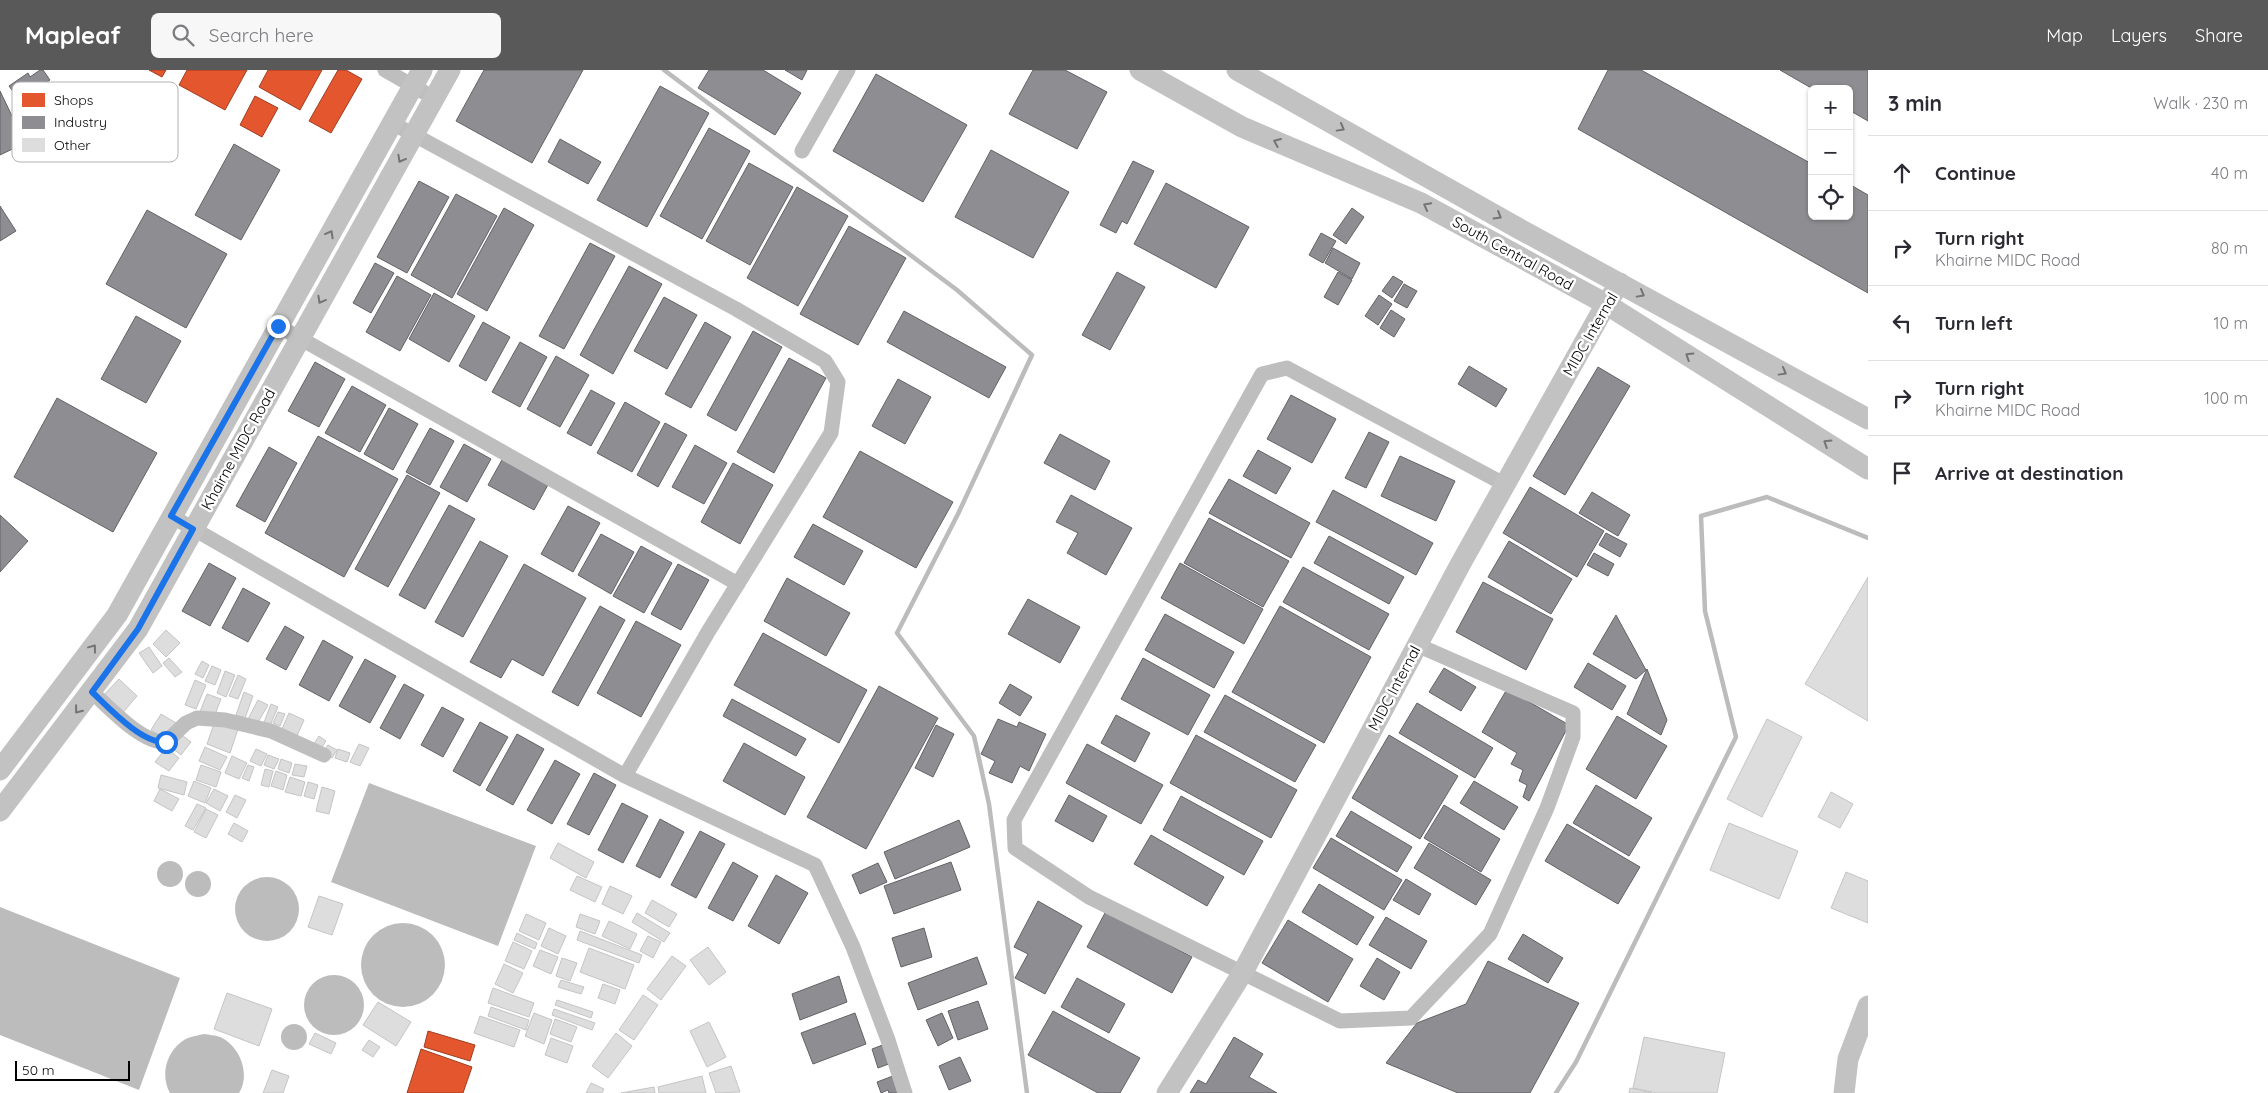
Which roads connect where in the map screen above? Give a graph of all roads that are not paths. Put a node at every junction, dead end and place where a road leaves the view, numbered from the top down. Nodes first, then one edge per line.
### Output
1 (385, 70) edge
2 (450, 70) edge
3 (848, 70) edge
4 (1140, 70) edge
5 (1237, 70) edge
6 (417, 78) edge
7 (434, 98) junction
8 (392, 123) junction
9 (414, 135) junction
10 (802, 151) dead end
11 (1620, 283) junction
12 (1606, 304) junction
13 (278, 326) junction
14 (300, 338) junction
15 (1868, 419) edge
16 (1868, 469) edge
17 (1504, 484) junction
18 (171, 516) junction
19 (193, 529) junction
20 (738, 584) junction
21 (1417, 644) junction
22 (92, 692) junction
23 (324, 756) dead end
24 (0, 770) edge
25 (625, 776) junction
26 (0, 811) edge
27 (1243, 972) junction
28 (1868, 1006) edge
29 (905, 1093) edge
30 (1167, 1093) edge
31 (1844, 1093) edge

1 - 6 street
2 - 7 main road, Khairne MIDC Road
3 - 10 street
12 -> 4 main road, South Central Road
5 -> 11 main road, South Central Road
6 - 7 street
6 - 8 main road, Khairne MIDC Road
7 - 9 main road, Khairne MIDC Road
8 - 9 street
13 -> 8 main road, Khairne MIDC Road
9 -> 14 main road, Khairne MIDC Road
9 - 20 street
11 - 12 main road, MIDC Internal
11 -> 15 main road, South Central Road
16 -> 12 main road, South Central Road
12 - 17 main road, MIDC Internal
13 - 14 street
13 - 18 main road, Khairne MIDC Road
14 - 19 main road, Khairne MIDC Road
14 - 20 street
17 - 21 main road, MIDC Internal
17 - 27 street
18 - 19 street
24 -> 18 main road, Khairne MIDC Road
19 - 22 main road, Khairne MIDC Road
19 - 25 street
20 - 25 street
21 - 27 main road, MIDC Internal
21 - 27 street
22 - 23 street
22 -> 26 main road, Khairne MIDC Road
25 - 29 street
27 - 30 main road, MIDC Internal
28 - 31 main road

